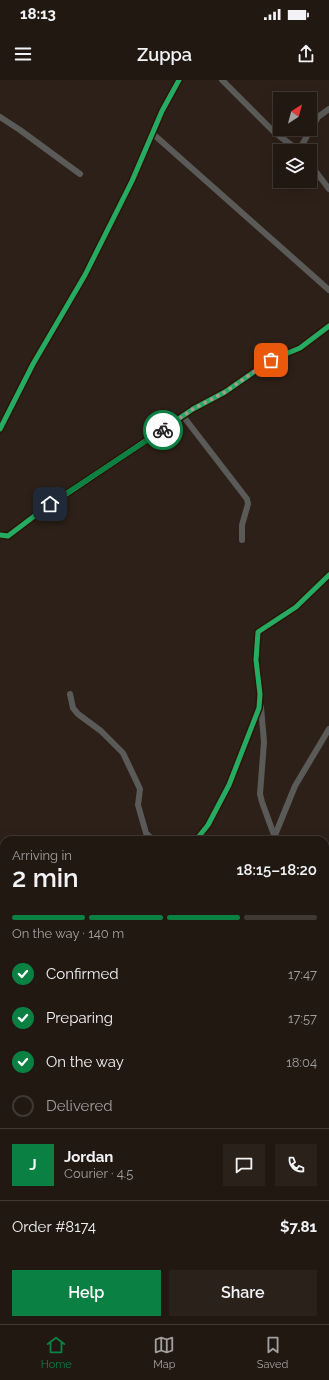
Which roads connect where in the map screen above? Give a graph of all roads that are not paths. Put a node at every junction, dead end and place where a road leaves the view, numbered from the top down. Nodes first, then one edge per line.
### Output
1 (179, 80) edge
2 (222, 80) edge
3 (329, 109) edge
4 (0, 117) edge
5 (152, 133) junction
6 (291, 144) edge
7 (303, 144) edge
8 (317, 173) edge
9 (80, 174) dead end
10 (329, 189) edge
11 (329, 290) edge
12 (329, 326) edge
13 (182, 416) junction
14 (0, 429) edge
15 (0, 535) edge
16 (242, 540) dead end
17 (329, 575) edge
18 (70, 694) dead end
19 (260, 701) junction
20 (329, 729) edge
21 (149, 836) edge
22 (199, 836) edge
23 (273, 836) edge
24 (275, 836) edge

1 - 5 street
2 - 6 street
3 - 7 street
4 - 9 street
5 - 11 street
5 - 14 street
8 - 10 street
12 - 13 street
13 - 15 street
13 - 16 street
17 - 19 street
18 - 21 street
19 - 22 street
19 - 23 street
20 - 24 street

